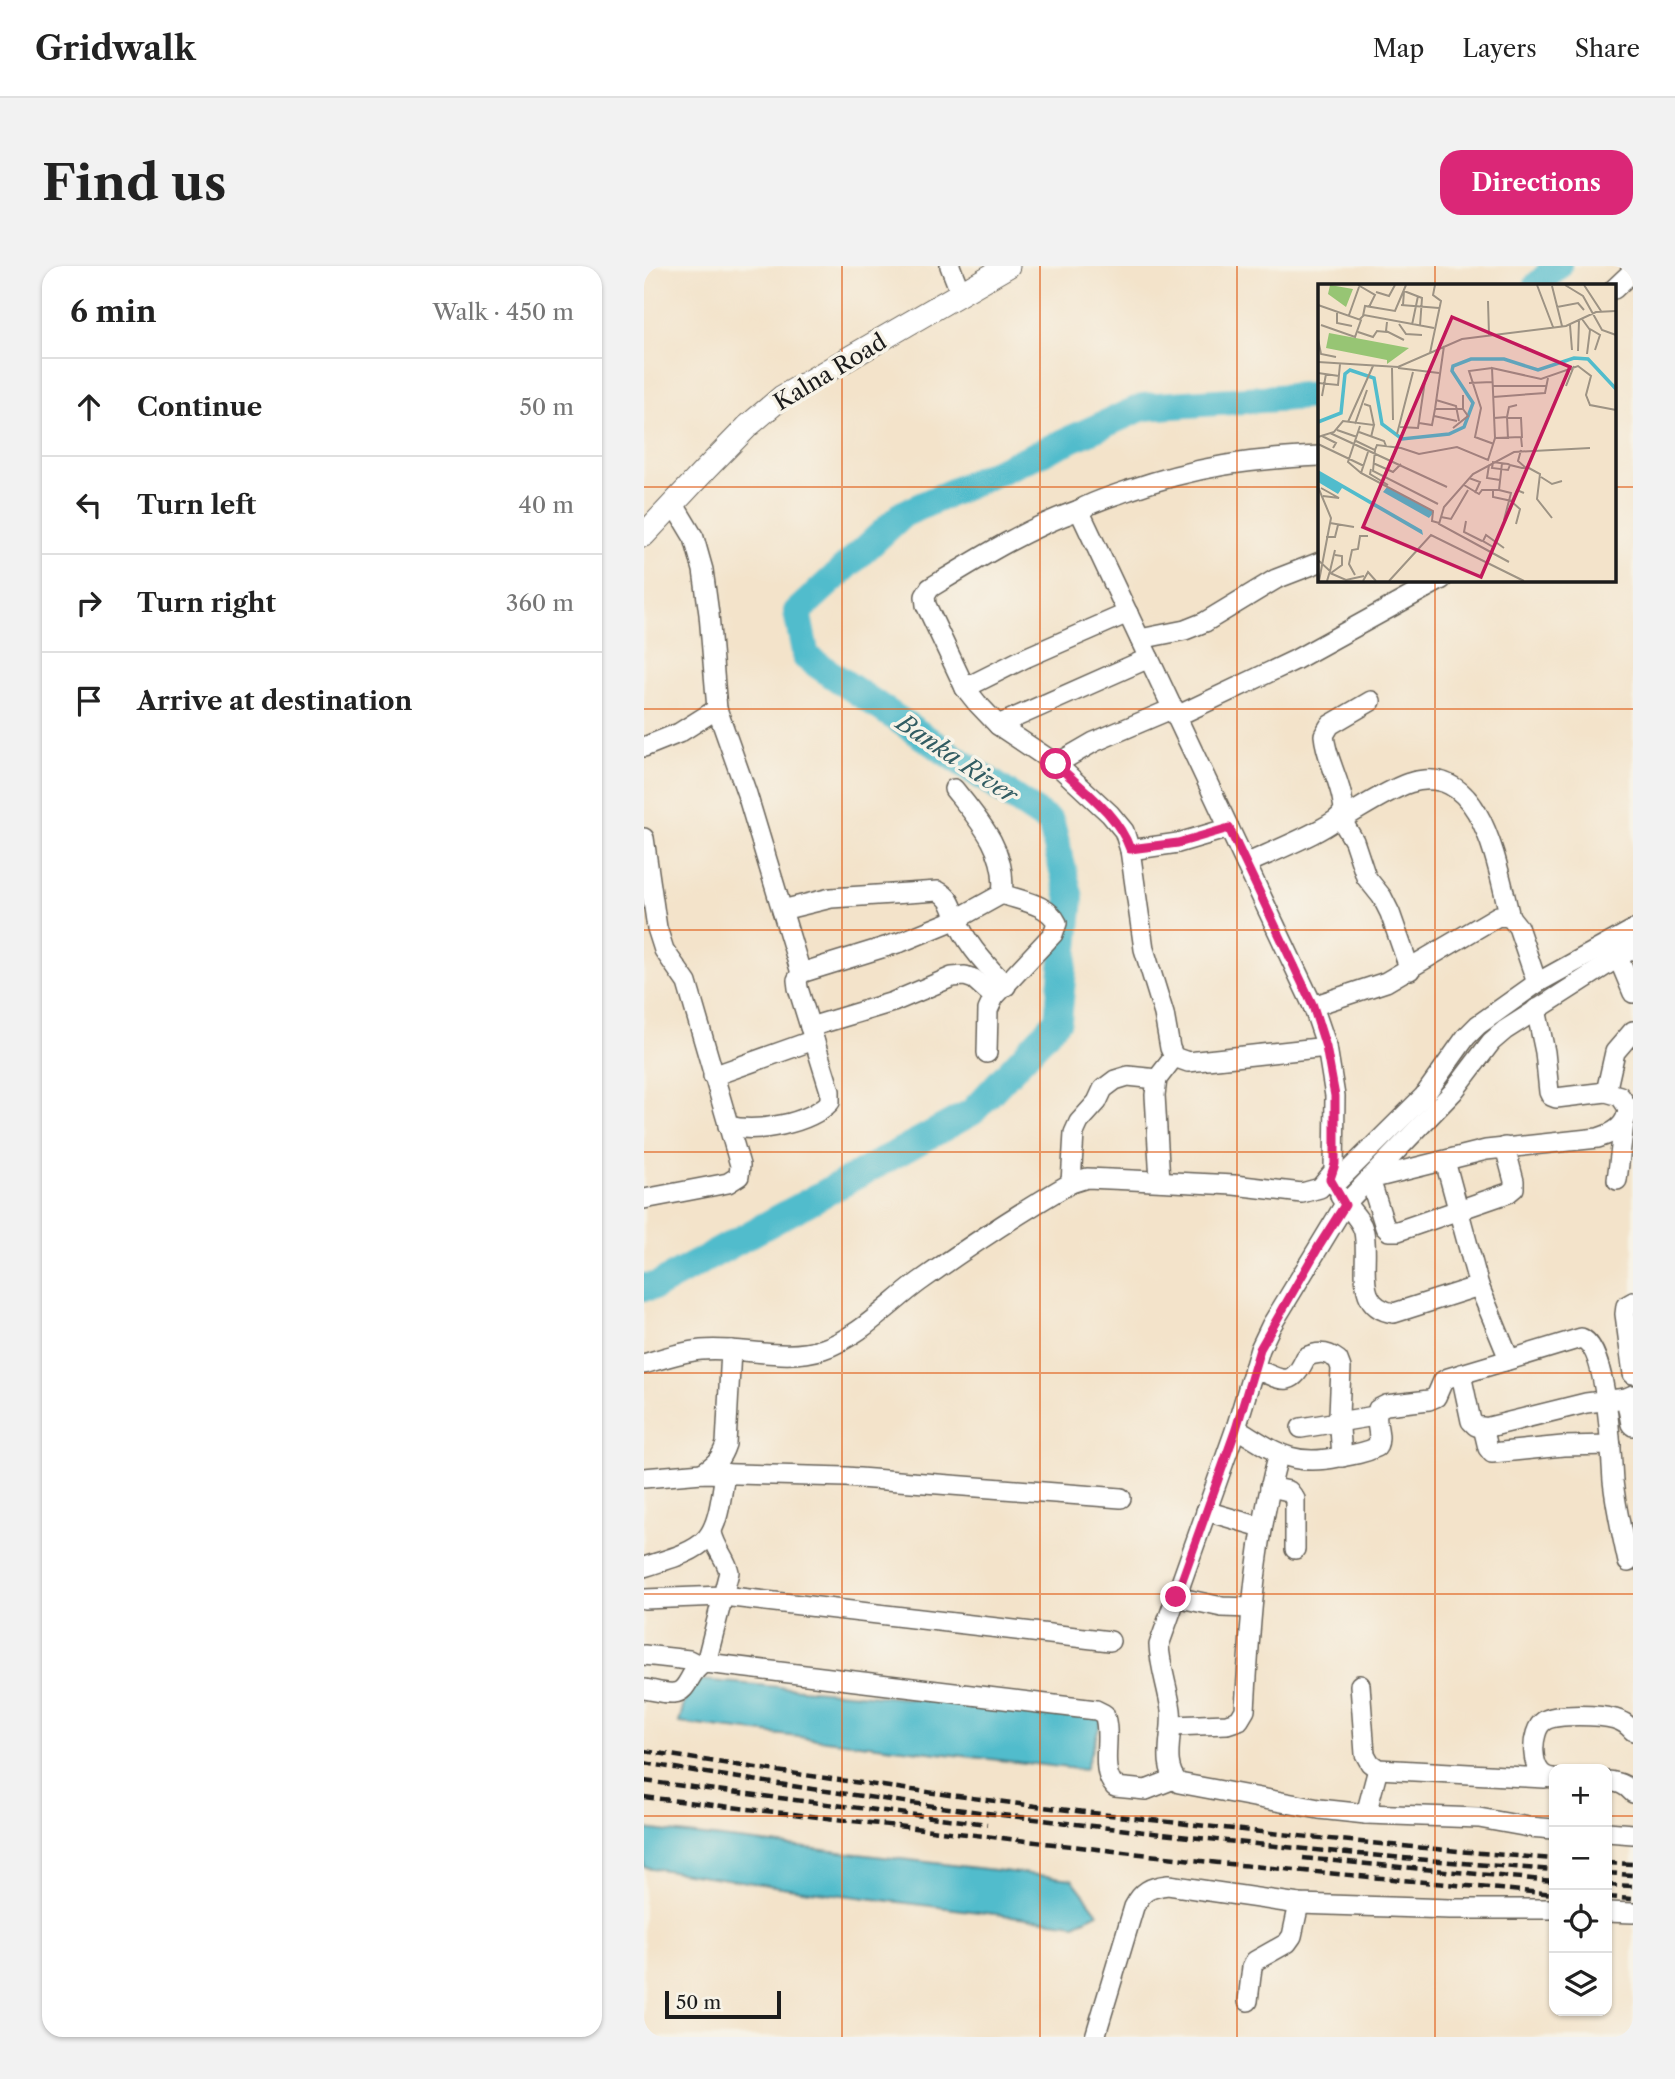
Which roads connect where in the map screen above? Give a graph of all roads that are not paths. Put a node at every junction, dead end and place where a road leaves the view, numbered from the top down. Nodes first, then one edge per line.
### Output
1 (950, 266) edge
2 (1007, 266) edge
3 (1633, 271) edge
4 (1616, 287) edge
5 (961, 294) junction
6 (1318, 456) edge
7 (673, 503) junction
8 (1079, 510) junction
9 (644, 535) edge
10 (1318, 563) edge
11 (1438, 581) edge
12 (1128, 613) junction
13 (1140, 639) junction
14 (1149, 658) junction
15 (965, 688) junction
16 (1371, 701) dead end
17 (717, 709) junction
18 (1176, 712) junction
19 (998, 725) junction
20 (644, 747) edge
21 (1056, 764) junction
22 (954, 789) dead end
23 (1341, 818) junction
24 (1229, 828) junction
25 (644, 838) edge
26 (1130, 849) junction
27 (1246, 864) junction
28 (1002, 894) junction
29 (782, 910) junction
30 (650, 916) edge
31 (1510, 917) junction
32 (957, 919) junction
33 (1633, 930) edge
34 (654, 952) edge
35 (1625, 952) edge
36 (1410, 970) junction
37 (801, 973) junction
38 (1537, 983) junction
39 (1000, 991) junction
40 (1633, 993) edge
41 (1313, 1006) junction
42 (1535, 1009) junction
43 (1633, 1031) edge
44 (812, 1033) junction
45 (1326, 1047) junction
46 (987, 1053) dead end
47 (1174, 1057) junction
48 (713, 1076) junction
49 (1157, 1079) junction
50 (1606, 1092) junction
51 (1628, 1116) edge
52 (728, 1126) junction
53 (1505, 1147) junction
54 (1445, 1161) junction
55 (1370, 1179) junction
56 (1617, 1180) dead end
57 (1160, 1181) junction
58 (1332, 1182) junction
59 (1071, 1183) junction
60 (644, 1199) edge
61 (1345, 1205) junction
62 (1458, 1210) junction
63 (1479, 1286) junction
64 (1633, 1303) edge
65 (731, 1350) junction
66 (1505, 1361) junction
67 (644, 1364) edge
68 (1254, 1368) junction
69 (1461, 1374) junction
70 (1633, 1374) edge
71 (1622, 1398) edge
72 (1375, 1416) junction
73 (1339, 1421) junction
74 (1633, 1426) edge
75 (1301, 1427) dead end
76 (1483, 1427) junction
77 (1236, 1429) junction
78 (1611, 1445) junction
79 (1279, 1453) junction
80 (1342, 1457) junction
81 (702, 1473) junction
82 (725, 1473) junction
83 (644, 1478) edge
84 (1270, 1486) junction
85 (1121, 1498) dead end
86 (1206, 1511) junction
87 (1261, 1527) junction
88 (712, 1533) junction
89 (1295, 1549) dead end
90 (1628, 1562) dead end
91 (644, 1567) edge
92 (723, 1596) junction
93 (1176, 1597) junction
94 (644, 1599) edge
95 (1251, 1608) junction
96 (1111, 1641) dead end
97 (644, 1655) edge
98 (703, 1664) junction
99 (1360, 1685) dead end
100 (644, 1689) edge
101 (1172, 1726) junction
102 (1633, 1731) edge
103 (1378, 1769) junction
104 (1549, 1777) edge
105 (1549, 1778) edge
106 (1174, 1779) junction
107 (1612, 1782) edge
108 (1633, 1793) edge
109 (1366, 1814) junction
110 (1549, 1828) edge
111 (1612, 1832) edge
112 (1633, 1834) edge
113 (1299, 1904) junction
114 (1549, 1909) edge
115 (1612, 1912) edge
116 (1633, 1913) edge
117 (1248, 2001) dead end
118 (1095, 2037) edge

1 - 5 street
2 - 5 main road, Kalna Road
3 - 4 street
5 - 7 main road, Kalna Road
6 - 8 street
7 - 9 main road, Kalna Road
7 - 17 street
8 - 12 street
8 - 15 street
10 - 13 street
11 - 18 street
12 - 13 street
12 - 15 street
13 - 14 street
14 - 18 street
14 - 19 street
15 - 19 street
16 - 23 street
17 - 20 street
17 - 29 street
18 - 21 street
18 - 24 street
19 - 21 street
21 - 26 street
22 - 28 street
23 - 27 street
23 - 31 street
23 - 36 street
24 - 26 street
24 - 27 street
25 - 30 street
26 - 47 street
27 - 41 street
28 - 32 street
28 - 39 street
29 - 32 street
29 - 37 street
30 - 34 street
31 - 36 street
31 - 38 street
32 - 37 street
32 - 39 street
33 - 38 street
34 - 48 street
35 - 40 street
35 - 42 street
36 - 41 street
37 - 44 street
38 - 58 street
39 - 44 street
39 - 46 street
41 - 45 street
42 - 50 street
42 - 55 street
43 - 50 street
44 - 48 street
44 - 52 street
45 - 47 street
45 - 58 street
47 - 49 street
48 - 52 street
49 - 57 street
49 - 59 street
50 - 51 street
51 - 53 street
51 - 56 street
52 - 60 street
53 - 54 street
53 - 62 street
54 - 55 street
54 - 62 street
55 - 61 street
55 - 62 street
57 - 58 street
57 - 59 street
58 - 61 street
59 - 65 street
61 - 63 street
61 - 68 street
62 - 63 street
63 - 66 street
64 - 70 street
65 - 67 street
65 - 81 street
66 - 69 street
66 - 71 street
68 - 73 street
68 - 77 street
69 - 72 street
69 - 76 street
71 - 74 street
71 - 76 street
71 - 78 street
72 - 73 street
72 - 80 street
73 - 75 street
73 - 80 street
76 - 78 street
77 - 79 street
77 - 86 street
78 - 90 street
79 - 80 street
79 - 84 street
81 - 82 street
81 - 83 street
82 - 85 street
82 - 88 street
84 - 87 street
84 - 89 street
86 - 87 street
86 - 93 street
87 - 95 street
88 - 91 street
88 - 92 street
92 - 94 street
92 - 96 street
92 - 98 street
93 - 95 street
93 - 101 street
95 - 101 street
97 - 98 street
98 - 100 street
98 - 106 street
99 - 103 street
101 - 106 street
102 - 104 street
103 - 105 street
103 - 109 street
106 - 109 street
107 - 108 street
109 - 110 street
111 - 112 street
113 - 114 street
113 - 117 street
113 - 118 street
115 - 116 street

